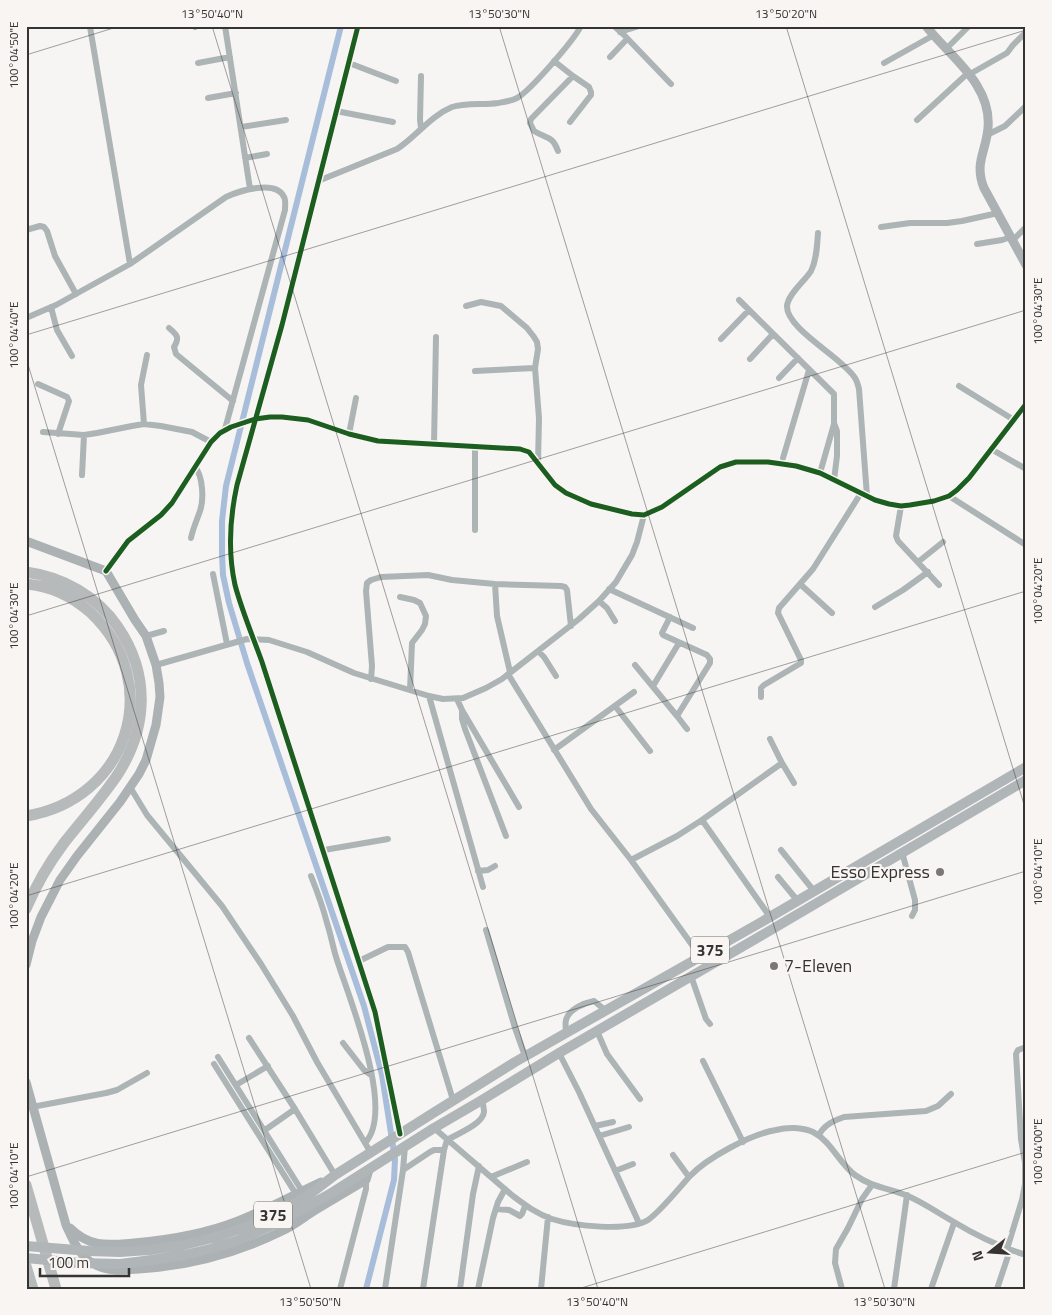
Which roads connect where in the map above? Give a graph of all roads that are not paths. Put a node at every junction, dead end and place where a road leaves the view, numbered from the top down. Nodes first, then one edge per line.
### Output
1 (225, 26) edge
2 (358, 26) edge
3 (581, 26) edge
4 (614, 26) edge
5 (639, 26) edge
6 (926, 26) edge
7 (969, 26) edge
8 (90, 27) edge
9 (620, 32) junction
10 (1024, 34) dead end
11 (934, 35) junction
12 (628, 39) junction
13 (946, 49) junction
14 (610, 56) dead end
15 (230, 57) junction
16 (554, 61) junction
17 (198, 63) dead end
18 (349, 63) junction
19 (884, 63) dead end
20 (969, 74) junction
21 (421, 76) dead end
22 (573, 76) junction
23 (396, 81) dead end
24 (671, 84) dead end
25 (236, 93) junction
26 (208, 98) dead end
27 (1026, 106) edge
28 (336, 111) junction
29 (286, 120) dead end
30 (917, 120) dead end
31 (393, 122) dead end
32 (570, 122) dead end
33 (241, 127) junction
34 (421, 128) junction
35 (987, 135) junction
36 (558, 152) dead end
37 (267, 154) dead end
38 (245, 158) junction
39 (318, 181) junction
40 (250, 189) junction
41 (998, 213) junction
42 (881, 226) dead end
43 (1026, 227) edge
44 (26, 230) edge
45 (818, 233) dead end
46 (1012, 239) junction
47 (977, 244) dead end
48 (130, 264) junction
49 (1026, 265) edge
50 (76, 294) junction
51 (739, 300) dead end
52 (466, 306) dead end
53 (51, 308) junction
54 (749, 310) junction
55 (26, 318) edge
56 (169, 328) dead end
57 (774, 334) junction
58 (436, 337) dead end
59 (721, 338) dead end
60 (147, 355) dead end
61 (72, 356) dead end
62 (798, 358) junction
63 (750, 359) dead end
64 (535, 368) junction
65 (810, 370) junction
66 (476, 371) dead end
67 (779, 378) dead end
68 (38, 384) dead end
69 (959, 386) dead end
70 (356, 398) dead end
71 (233, 401) junction
72 (1026, 404) edge
73 (252, 420) junction
74 (1014, 420) junction
75 (834, 423) junction
76 (144, 424) junction
77 (228, 428) junction
78 (43, 432) dead end
79 (58, 434) junction
80 (349, 434) junction
81 (84, 435) junction
82 (211, 442) junction
83 (434, 444) junction
84 (475, 446) junction
85 (991, 449) junction
86 (783, 458) dead end
87 (538, 463) junction
88 (195, 467) junction
89 (1026, 469) edge
90 (820, 473) junction
91 (82, 475) dead end
92 (834, 480) junction
93 (864, 494) junction
94 (949, 496) junction
95 (901, 506) junction
96 (644, 515) junction
97 (475, 530) dead end
98 (191, 538) dead end
99 (26, 541) edge
100 (943, 542) dead end
101 (1026, 546) edge
102 (918, 562) junction
103 (106, 571) junction
104 (26, 572) edge
105 (928, 572) junction
106 (213, 574) dead end
107 (26, 584) edge
108 (495, 584) junction
109 (800, 584) junction
110 (939, 585) dead end
111 (609, 589) junction
112 (400, 597) dead end
113 (599, 601) junction
114 (875, 607) dead end
115 (832, 613) dead end
116 (670, 617) junction
117 (615, 620) dead end
118 (571, 626) junction
119 (693, 628) dead end
120 (164, 631) dead end
121 (146, 636) junction
122 (250, 639) junction
123 (230, 643) junction
124 (679, 643) junction
125 (538, 650) junction
126 (156, 665) junction
127 (635, 665) dead end
128 (509, 673) junction
129 (556, 676) dead end
130 (371, 678) junction
131 (653, 686) junction
132 (410, 690) junction
133 (634, 692) dead end
134 (429, 696) junction
135 (761, 697) dead end
136 (457, 699) junction
137 (615, 706) junction
138 (462, 710) junction
139 (677, 716) junction
140 (687, 729) dead end
141 (770, 739) dead end
142 (554, 750) junction
143 (650, 751) dead end
144 (782, 763) junction
145 (1026, 766) edge
146 (1026, 780) edge
147 (794, 783) dead end
148 (130, 787) junction
149 (519, 808) dead end
150 (26, 816) edge
151 (702, 820) junction
152 (506, 836) dead end
153 (388, 839) dead end
154 (324, 850) junction
155 (781, 850) dead end
156 (902, 852) junction
157 (631, 860) junction
158 (495, 866) dead end
159 (478, 871) junction
160 (310, 876) dead end
161 (778, 876) dead end
162 (483, 888) dead end
163 (814, 891) junction
164 (797, 900) junction
165 (26, 909) edge
166 (770, 916) junction
167 (912, 916) dead end
168 (486, 930) dead end
169 (700, 956) junction
170 (359, 961) junction
171 (26, 964) edge
172 (692, 976) junction
173 (605, 1010) junction
174 (710, 1024) dead end
175 (597, 1031) junction
176 (566, 1033) junction
177 (249, 1038) dead end
178 (343, 1043) dead end
179 (1026, 1047) edge
180 (559, 1052) junction
181 (526, 1056) junction
182 (218, 1057) dead end
183 (546, 1060) junction
184 (704, 1061) dead end
185 (214, 1064) dead end
186 (268, 1066) junction
187 (147, 1073) dead end
188 (371, 1075) junction
189 (26, 1082) edge
190 (236, 1086) junction
191 (951, 1094) dead end
192 (640, 1099) dead end
193 (453, 1100) junction
194 (482, 1100) junction
195 (32, 1106) junction
196 (295, 1109) junction
197 (613, 1122) dead end
198 (595, 1126) junction
199 (629, 1126) dead end
200 (434, 1128) junction
201 (265, 1130) junction
202 (398, 1135) junction
203 (599, 1136) junction
204 (819, 1136) junction
205 (447, 1140) junction
206 (743, 1142) junction
207 (364, 1143) junction
208 (402, 1148) junction
209 (444, 1150) junction
210 (371, 1153) junction
211 (672, 1155) dead end
212 (527, 1162) dead end
213 (633, 1164) dead end
214 (479, 1166) junction
215 (403, 1170) junction
216 (615, 1171) junction
217 (26, 1174) edge
218 (335, 1175) junction
219 (368, 1175) junction
220 (491, 1177) junction
221 (689, 1177) junction
222 (26, 1185) edge
223 (872, 1185) junction
224 (505, 1189) junction
225 (299, 1192) junction
226 (907, 1196) junction
227 (525, 1206) junction
228 (496, 1209) junction
229 (548, 1217) junction
230 (954, 1222) junction
231 (37, 1224) junction
232 (639, 1224) junction
233 (66, 1225) junction
234 (100, 1244) junction
235 (26, 1246) edge
236 (1008, 1249) junction
237 (150, 1255) junction
238 (1026, 1255) edge
239 (26, 1258) edge
240 (26, 1266) edge
241 (105, 1269) junction
242 (33, 1289) edge
243 (56, 1289) edge
244 (340, 1289) edge
245 (385, 1289) edge
246 (424, 1289) edge
247 (460, 1289) edge
248 (478, 1289) edge
249 (541, 1289) edge
250 (842, 1289) edge
251 (894, 1289) edge
252 (931, 1289) edge
253 (997, 1289) edge

1 - 15 street
2 - 18 street
3 - 16 street
4 - 9 street
5 - 9 street
6 - 11 main road
7 - 13 street
8 - 48 street
9 - 12 street
10 - 20 street
11 - 13 main road
11 - 19 street
12 - 14 street
12 - 24 street
13 - 20 main road
15 - 17 street
15 - 25 street
16 - 22 street
16 - 34 street
18 - 23 street
18 - 28 street
20 - 30 street
20 - 35 main road
21 - 34 street
22 - 32 street
22 - 36 street
25 - 26 street
25 - 33 street
27 - 35 street
28 - 31 street
28 - 39 street
29 - 33 street
33 - 38 street
34 - 39 street
35 - 41 main road
37 - 38 street
38 - 40 street
39 - 73 street
40 - 48 street
40 - 71 street
41 - 42 street
41 - 46 main road
43 - 46 street
44 - 50 street
45 - 93 street
46 - 47 street
46 - 49 main road
48 - 50 street
50 - 53 street
51 - 54 street
52 - 64 street
53 - 55 street
53 - 61 street
54 - 57 street
54 - 59 street
56 - 71 street
57 - 62 street
57 - 63 street
58 - 83 street
60 - 76 street
62 - 65 street
62 - 67 street
64 - 66 street
64 - 87 street
65 - 75 street
65 - 86 street
68 - 79 street
69 - 74 street
70 - 80 street
71 - 77 street
72 - 74 street
73 - 77 street
73 - 80 street
73 - 122 street
74 - 85 street
75 - 90 street
75 - 92 street
76 - 81 street
76 - 82 street
77 - 82 street
78 - 79 street
79 - 81 street
80 - 83 street
81 - 91 street
82 - 88 street
83 - 84 street
84 - 87 street
84 - 97 street
85 - 89 street
85 - 94 street
87 - 96 street
88 - 98 street
88 - 103 street
90 - 92 street
90 - 96 street
92 - 93 street
93 - 95 street
93 - 109 street
94 - 95 street
94 - 101 street
95 - 102 street
96 - 111 street
99 - 103 main road
100 - 102 street
102 - 105 street
103 - 121 main road
104 - 165 highway
105 - 110 street
105 - 114 street
106 - 123 street
107 - 150 highway
108 - 118 street
108 - 128 street
108 - 130 street
109 - 115 street
109 - 135 street
111 - 113 street
111 - 116 street
112 - 132 street
113 - 117 street
113 - 118 street
116 - 119 street
116 - 124 street
118 - 125 street
120 - 121 street
121 - 126 main road
122 - 123 street
122 - 130 street
122 - 154 street
123 - 126 street
124 - 131 street
124 - 139 street
125 - 128 street
125 - 129 street
126 - 148 main road
127 - 131 street
128 - 136 street
128 - 142 street
130 - 132 street
131 - 139 street
132 - 134 street
133 - 137 street
134 - 136 street
134 - 159 street
136 - 138 street
137 - 142 street
137 - 143 street
138 - 149 street
138 - 152 street
139 - 140 street
141 - 144 street
142 - 157 street
144 - 147 street
144 - 151 street
145 - 163 main road, 375
146 - 156 main road, 375
148 - 171 main road
148 - 207 street
151 - 157 street
151 - 166 street
153 - 154 street
154 - 170 street
155 - 163 street
156 - 167 street
156 - 172 main road, 375
157 - 169 street
158 - 159 street
159 - 162 street
160 - 188 street
161 - 164 street
163 - 164 main road, 375
164 - 166 main road, 375
166 - 169 main road, 375
168 - 181 street
169 - 173 main road, 375
170 - 193 street
170 - 202 street
172 - 174 street
172 - 175 main road, 375
173 - 176 main road, 375
173 - 176 street
175 - 180 main road, 375
175 - 192 street
176 - 181 main road, 375
177 - 186 street
178 - 188 street
179 - 236 street
180 - 183 main road, 375
180 - 198 street
181 - 183 main road
181 - 193 main road, 375
182 - 190 street
183 - 194 main road, 375
184 - 206 street
185 - 225 street
186 - 190 street
186 - 196 street
187 - 195 street
188 - 207 street
189 - 195 main road
190 - 201 street
191 - 204 street
193 - 202 main road, 375
194 - 200 main road, 375
194 - 205 street
195 - 233 main road
196 - 201 street
196 - 218 street
197 - 198 street
198 - 203 street
199 - 203 street
200 - 205 street
200 - 208 main road, 375
201 - 225 street
202 - 210 main road, 375
203 - 216 street
204 - 206 street
204 - 223 street
205 - 209 street
205 - 214 street
206 - 221 street
207 - 210 street
208 - 215 street
208 - 219 main road, 375
209 - 215 street
209 - 246 street
210 - 218 main road, 375
211 - 221 street
212 - 220 street
213 - 216 street
214 - 220 street
214 - 247 street
215 - 245 street
216 - 232 street
217 - 231 highway
218 - 225 main road
218 - 237 main road, 375
219 - 237 main road, 375
219 - 241 main road
219 - 244 street
220 - 224 street
221 - 232 street
222 - 231 highway
223 - 226 street
223 - 250 street
224 - 227 street
224 - 228 street
225 - 234 main road
226 - 230 street
226 - 251 street
227 - 228 street
227 - 229 street
228 - 248 street
229 - 232 street
229 - 249 street
230 - 236 street
230 - 252 street
231 - 243 highway
233 - 234 main road
233 - 241 main road
234 - 241 main road
235 - 237 main road, 375, bridge
236 - 238 street
236 - 253 street
237 - 239 main road, 375, bridge
240 - 242 highway

